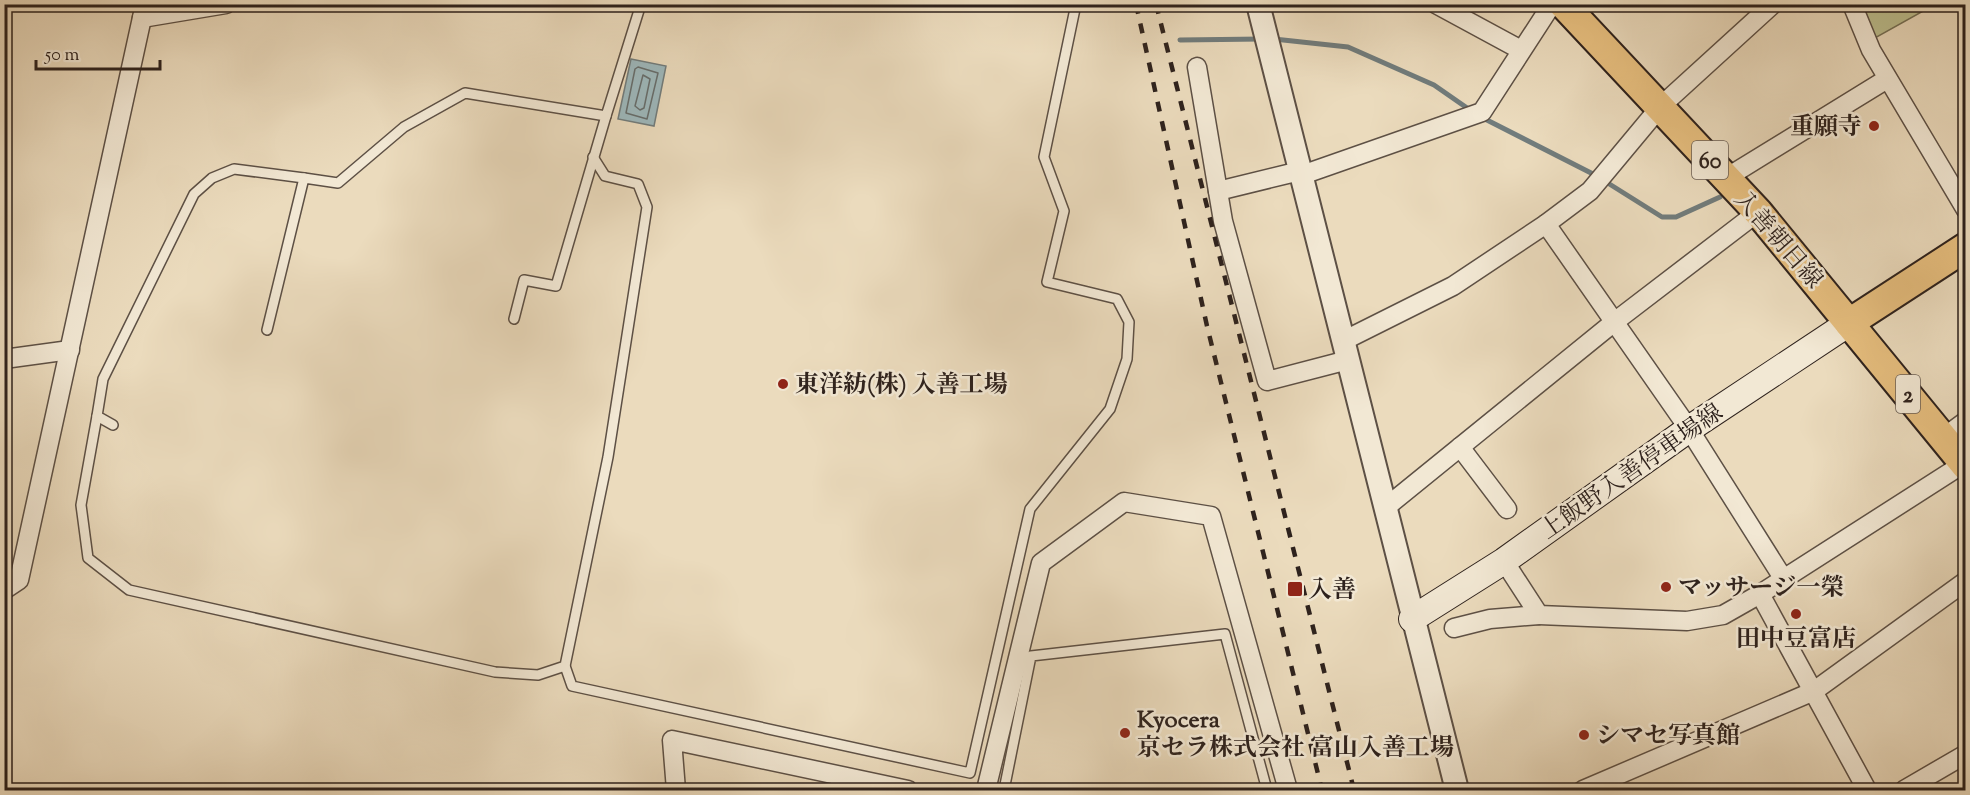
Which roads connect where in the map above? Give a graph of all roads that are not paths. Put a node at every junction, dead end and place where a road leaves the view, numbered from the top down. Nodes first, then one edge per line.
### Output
1 (226, 4) edge
2 (641, 4) edge
3 (1076, 4) edge
4 (1257, 4) edge
5 (1436, 4) edge
6 (1552, 4) edge
7 (1563, 4) edge
8 (1773, 4) edge
9 (1852, 4) edge
10 (143, 11) edge
11 (1521, 50) junction
12 (1197, 67) dead end
13 (1887, 79) junction
14 (1660, 107) junction
15 (606, 116) junction
16 (593, 158) junction
17 (1301, 173) junction
18 (304, 178) junction
19 (1726, 178) junction
20 (1218, 191) junction
21 (1965, 210) edge
22 (1758, 212) junction
23 (1546, 224) junction
24 (1965, 247) edge
25 (514, 319) dead end
26 (1849, 322) junction
27 (1613, 323) junction
28 (267, 330) dead end
29 (70, 350) junction
30 (1346, 350) junction
31 (4, 358) edge
32 (98, 416) junction
33 (1965, 421) edge
34 (113, 425) dead end
35 (1689, 429) junction
36 (1943, 438) junction
37 (1460, 447) junction
38 (1964, 465) edge
39 (1385, 508) junction
40 (1507, 509) dead end
41 (1504, 561) junction
42 (1783, 578) junction
43 (1965, 581) edge
44 (4, 590) edge
45 (1760, 594) junction
46 (1539, 615) junction
47 (1412, 619) junction
48 (1454, 628) dead end
49 (565, 666) junction
50 (1814, 691) junction
51 (1965, 754) edge
52 (1622, 783) edge
53 (676, 790) edge
54 (908, 790) edge
55 (986, 790) edge
56 (1004, 790) edge
57 (1267, 790) edge
58 (1288, 790) edge
59 (1457, 790) edge
60 (1583, 790) edge
61 (1867, 790) edge
62 (1904, 790) edge

1 - 10 street
2 - 15 lane
3 - 49 lane
4 - 17 street
5 - 11 street
6 - 11 street
7 - 14 main road, 入善朝日線 / 60
8 - 14 street
9 - 13 street
10 - 29 street
11 - 17 street
12 - 20 street
13 - 19 street
13 - 21 street
14 - 19 main road, 入善朝日線 / 60
14 - 23 street
15 - 16 lane
15 - 18 lane
16 - 25 lane
16 - 49 lane
17 - 20 street
17 - 30 street
18 - 28 lane
18 - 32 lane
19 - 22 main road, 入善朝日線 / 60
20 - 30 street
22 - 26 main road, 入善朝日線 / 60
22 - 27 street
23 - 27 street
23 - 30 street
24 - 26 main road
26 - 35 main road, 上飯野入善停車場線
26 - 36 main road, 2
27 - 35 street
27 - 37 street
29 - 31 street
29 - 44 street
30 - 39 street
32 - 34 lane
32 - 49 lane
33 - 36 street
35 - 41 main road, 上飯野入善停車場線
35 - 42 street
36 - 38 main road, 2
37 - 39 street
37 - 40 street
38 - 42 street
39 - 47 street
41 - 46 street
41 - 47 main road, 上飯野入善停車場線
42 - 45 street
43 - 50 street
45 - 46 street
45 - 50 street
46 - 48 street
47 - 59 street
50 - 52 street
50 - 61 street
51 - 62 street
52 - 60 street
53 - 54 street
55 - 58 street
56 - 57 lane

